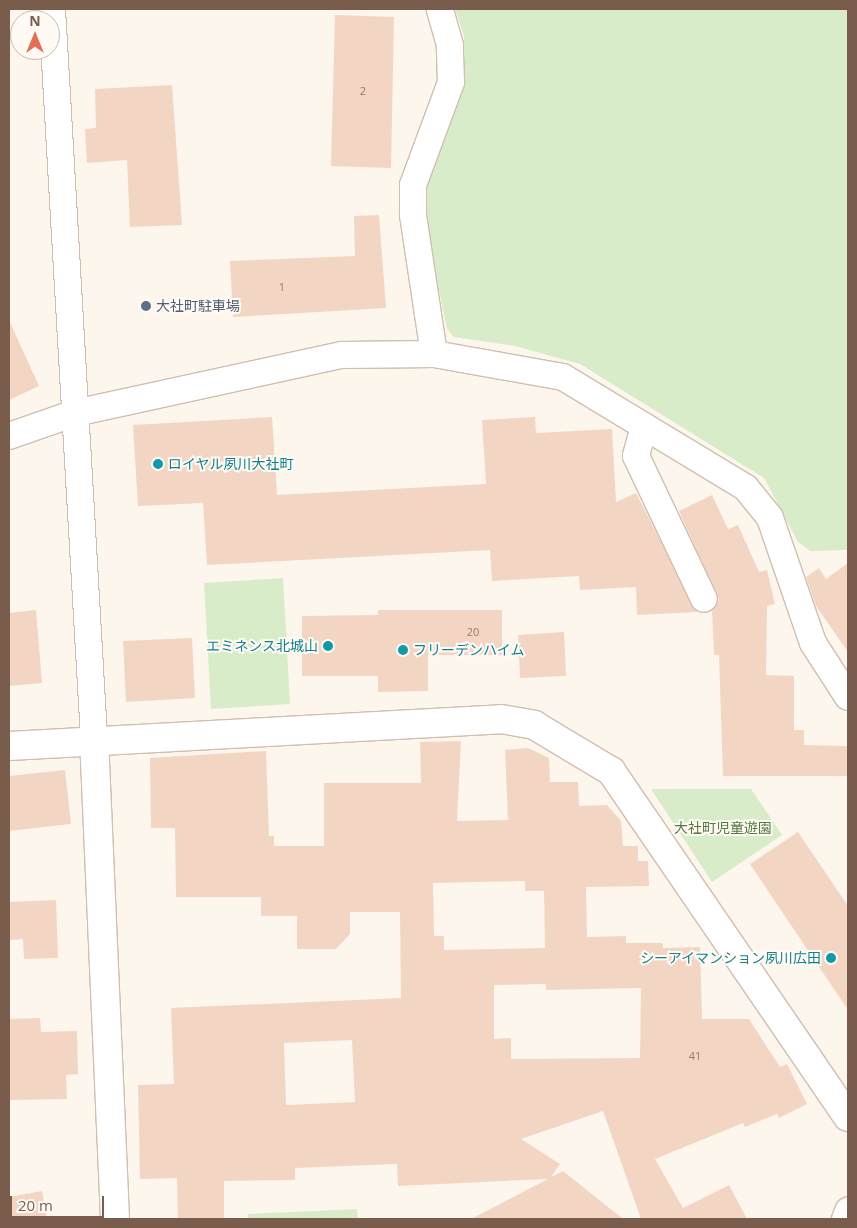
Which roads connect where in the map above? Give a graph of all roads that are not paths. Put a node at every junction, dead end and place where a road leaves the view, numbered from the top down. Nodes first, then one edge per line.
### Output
1 (52, 9) edge
2 (440, 9) edge
3 (434, 354) junction
4 (75, 413) junction
5 (644, 426) junction
6 (9, 436) edge
7 (704, 600) dead end
8 (848, 698) edge
9 (94, 738) junction
10 (9, 746) edge
11 (848, 1117) edge
12 (848, 1211) edge
13 (116, 1219) edge
14 (845, 1219) edge

1 - 4 street
2 - 3 street
3 - 4 street
3 - 5 street
4 - 6 street
4 - 9 street
5 - 7 street
5 - 8 street
9 - 10 street
9 - 11 street
9 - 13 street
12 - 14 street

